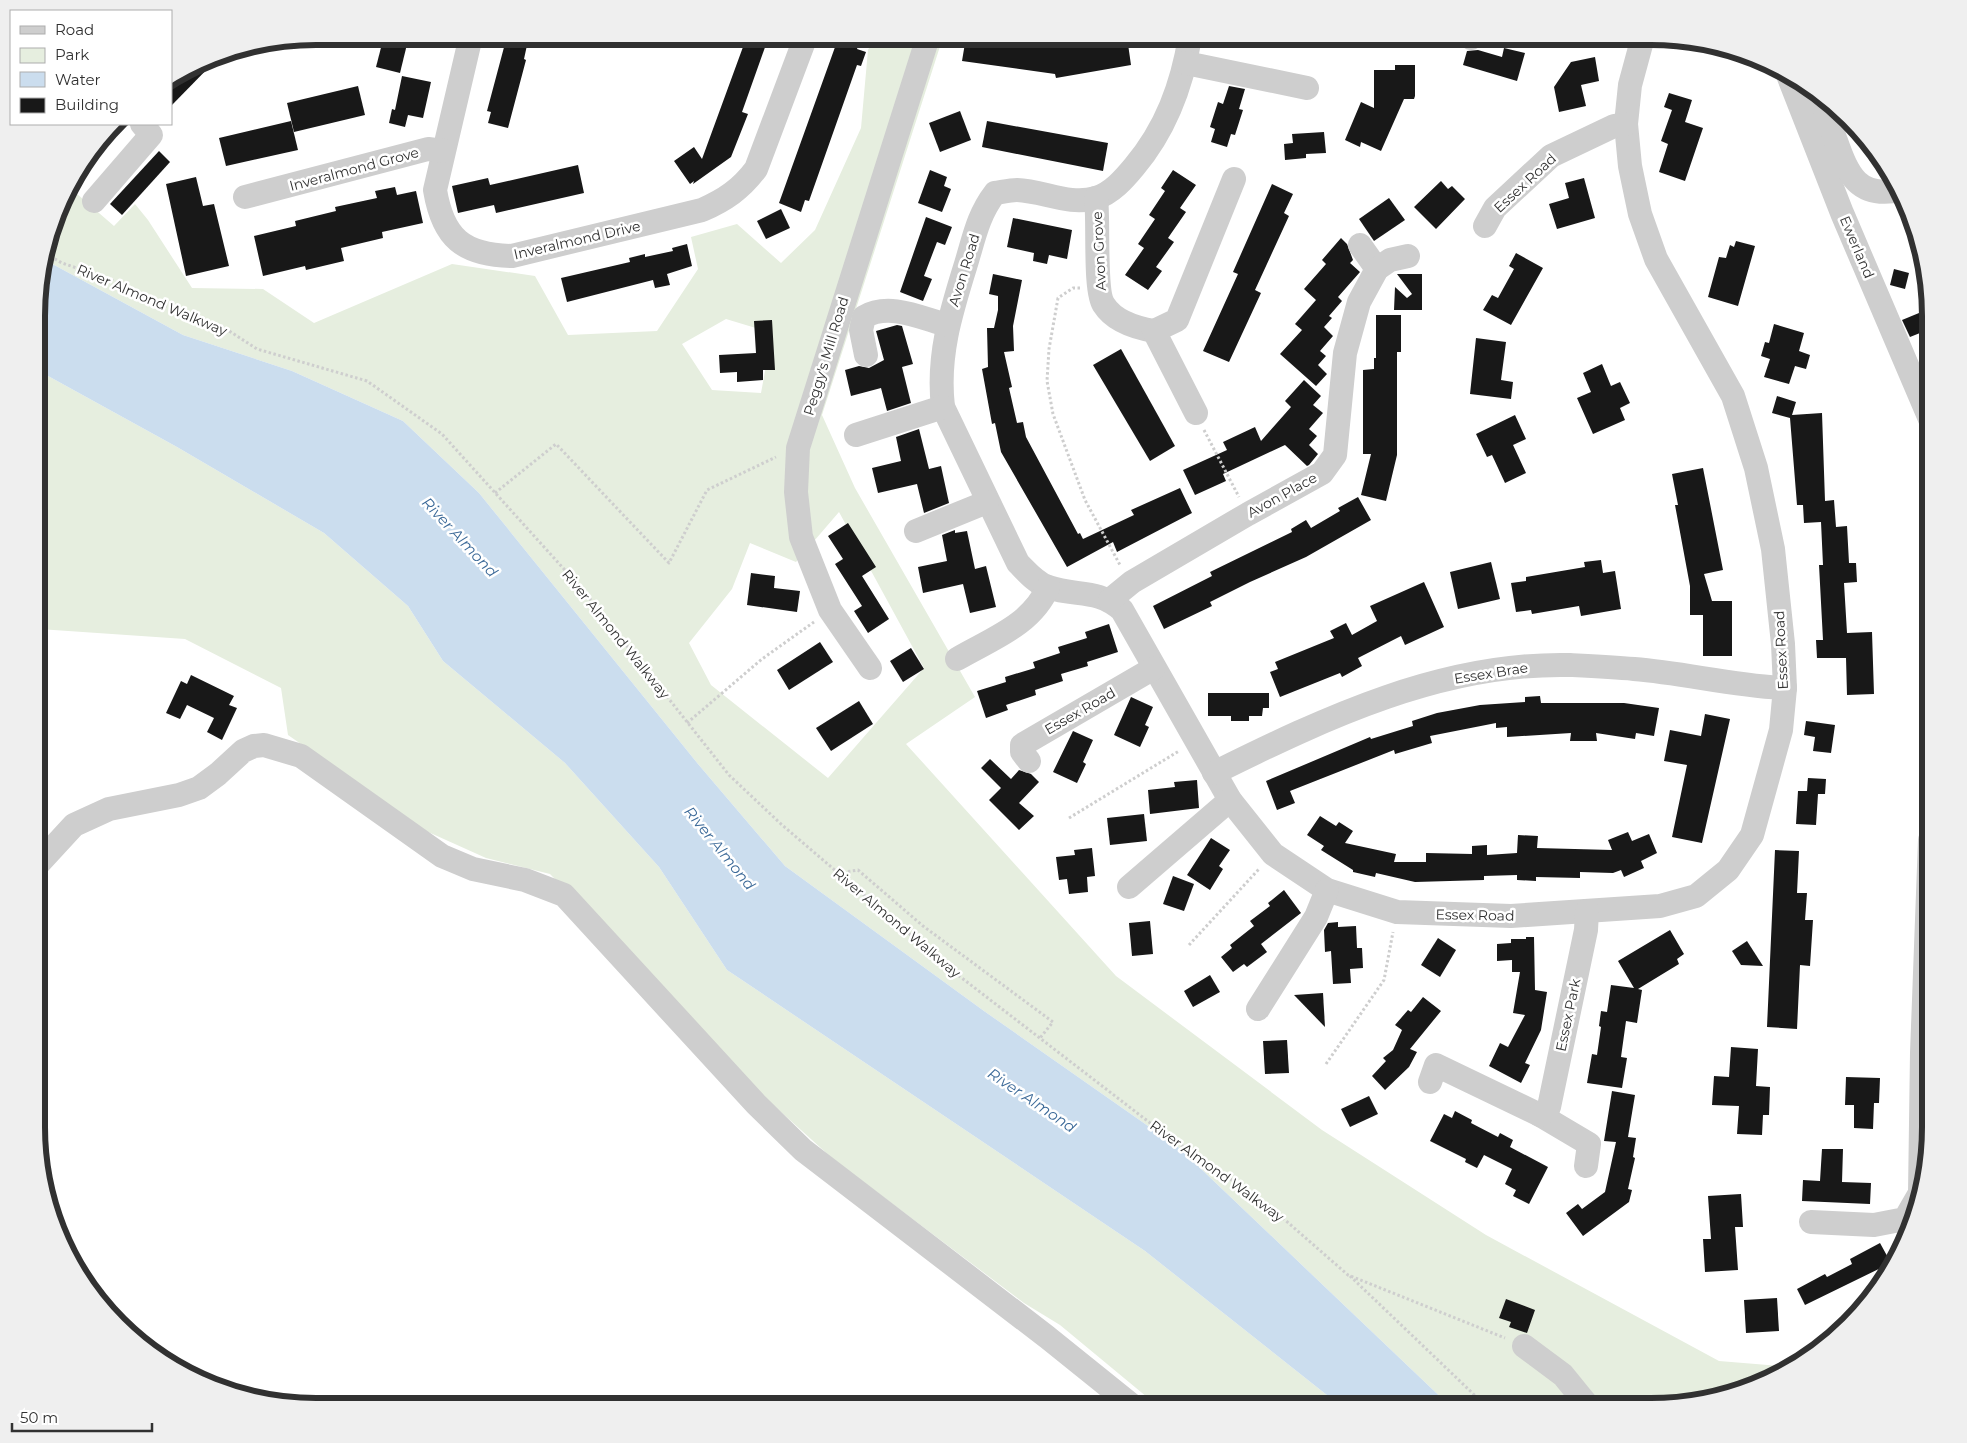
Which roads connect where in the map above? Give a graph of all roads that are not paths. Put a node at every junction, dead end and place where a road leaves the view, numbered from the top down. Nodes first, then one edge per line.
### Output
1 (469, 45) edge
2 (803, 45) edge
3 (925, 45) edge
4 (1189, 45) edge
5 (1641, 45) edge
6 (1186, 63) junction
7 (1792, 84) edge
8 (1307, 88) dead end
9 (1824, 107) edge
10 (1626, 124) junction
11 (143, 125) edge
12 (443, 151) junction
13 (1227, 187) dead end
14 (1892, 192) edge
15 (259, 198) dead end
16 (1096, 198) junction
17 (94, 201) dead end
18 (1485, 226) dead end
19 (1360, 246) dead end
20 (1408, 256) dead end
21 (1377, 269) junction
22 (947, 325) junction
23 (1154, 331) junction
24 (866, 356) dead end
25 (1922, 399) edge
26 (943, 407) junction
27 (1195, 407) road end
28 (856, 435) dead end
29 (987, 502) junction
30 (916, 531) dead end
31 (1048, 587) junction
32 (1110, 600) junction
33 (957, 658) dead end
34 (870, 668) dead end
35 (1154, 668) junction
36 (1785, 688) junction
37 (1028, 761) dead end
38 (1214, 772) junction
39 (1230, 800) junction
40 (45, 856) edge
41 (1130, 886) dead end
42 (1327, 890) junction
43 (1587, 911) junction
44 (1258, 1009) dead end
45 (1922, 1044) edge
46 (1435, 1065) dead end
47 (1540, 1115) junction
48 (1921, 1153) edge
49 (1586, 1166) dead end
50 (1908, 1214) edge
51 (1811, 1222) dead end
52 (1524, 1346) road end
53 (1124, 1398) edge
54 (1582, 1398) edge

1 - 12 street, Inveralmond Drive
2 - 12 street, Inveralmond Drive
3 - 34 street, Peggy's Mill Road
4 - 6 street, Avon Road
5 - 10 street, Essex Road
6 - 8 street
6 - 16 street, Avon Road
7 - 25 street, Ewerland
9 - 14 street
10 - 18 street, Essex Road
10 - 36 street, Essex Road
11 - 17 street
12 - 15 street, Inveralmond Grove
13 - 23 street
16 - 22 street, Avon Road
16 - 23 street, Avon Grove
19 - 21 street
20 - 21 street
21 - 32 street, Avon Place
22 - 24 street
22 - 26 street, Avon Road
23 - 27 street
26 - 28 street
26 - 29 street, Avon Road
29 - 30 street
29 - 31 street, Avon Road
31 - 32 street, Avon Road
31 - 33 street
32 - 35 street, Essex Road
35 - 37 street, Essex Road
35 - 38 street, Essex Road
36 - 38 street, Essex Brae
36 - 43 street, Essex Road
38 - 39 street, Essex Road
39 - 41 street
39 - 42 street, Essex Road
40 - 53 street
42 - 43 street, Essex Road
42 - 44 street
43 - 47 street, Essex Park
45 - 48 street
46 - 47 street
47 - 49 street
50 - 51 street
52 - 54 street

